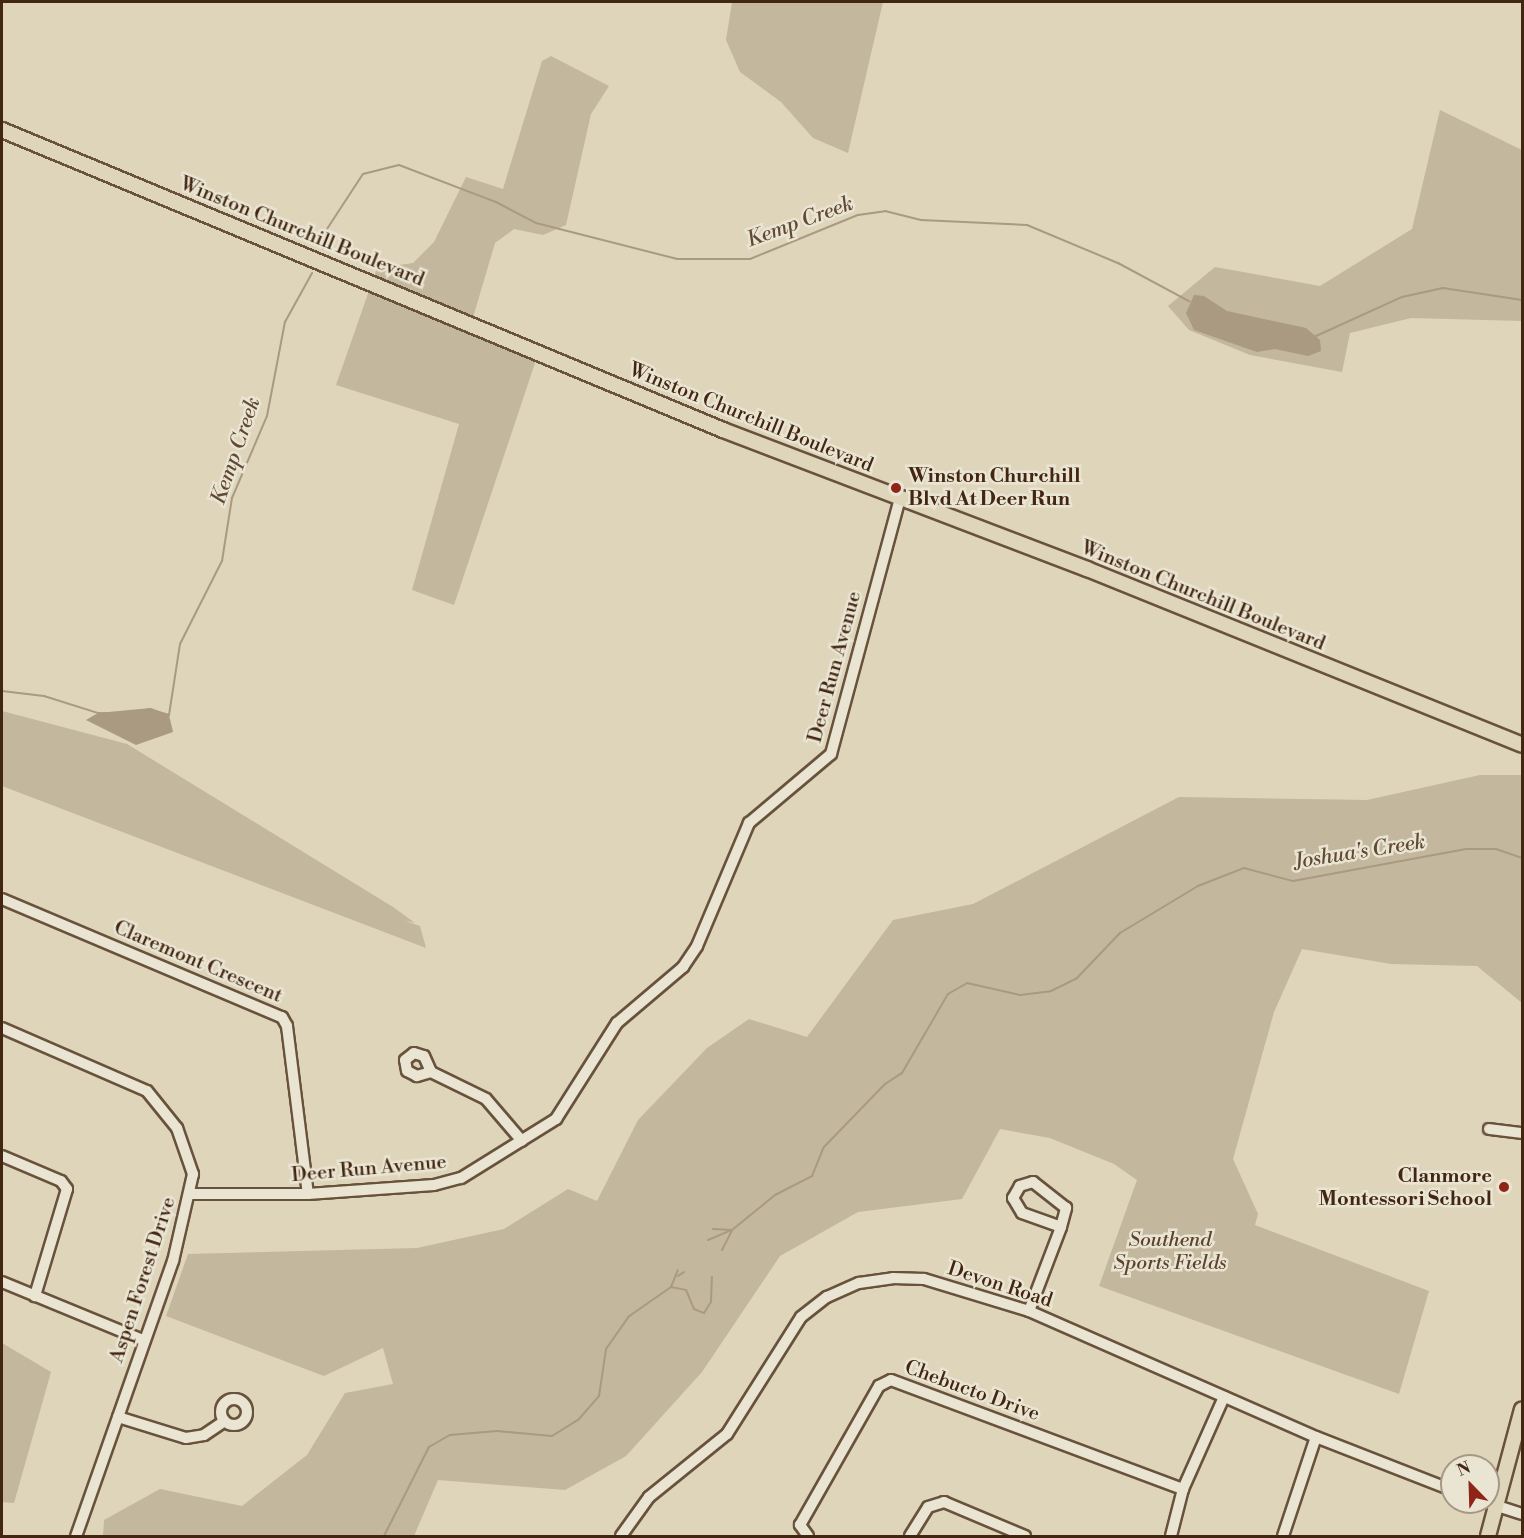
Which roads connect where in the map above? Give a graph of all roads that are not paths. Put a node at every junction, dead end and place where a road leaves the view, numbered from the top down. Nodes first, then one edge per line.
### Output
1 (2, 130) edge
2 (900, 498) junction
3 (1522, 745) edge
4 (2, 899) edge
5 (2, 1028) edge
6 (431, 1072) dead end
7 (1489, 1130) dead end
8 (1522, 1132) edge
9 (522, 1141) junction
10 (2, 1156) edge
11 (190, 1194) junction
12 (308, 1194) junction
13 (1061, 1227) junction
14 (2, 1282) edge
15 (35, 1296) junction
16 (1029, 1311) junction
17 (143, 1340) junction
18 (1224, 1397) junction
19 (1522, 1409) edge
20 (118, 1417) junction
21 (225, 1421) dead end
22 (1316, 1437) junction
23 (1500, 1474) edge
24 (1440, 1485) edge
25 (1183, 1488) junction
26 (1500, 1507) edge
27 (1489, 1514) edge
28 (1522, 1514) edge
29 (1287, 1535) edge
30 (76, 1536) edge
31 (621, 1536) edge
32 (808, 1536) edge
33 (910, 1536) edge
34 (1025, 1536) edge
35 (1171, 1536) edge
36 (1488, 1536) edge

1 - 2 main road, Winston Churchill Boulevard
2 - 3 main road, Winston Churchill Boulevard
2 - 9 street, Deer Run Avenue
4 - 12 street, Claremont Crescent
5 - 11 street, Aspen Forest Drive
6 - 9 street
7 - 8 street
9 - 12 street, Deer Run Avenue
10 - 15 street
11 - 12 street, Deer Run Avenue
11 - 17 street, Aspen Forest Drive
13 - 13 street
13 - 16 street
14 - 15 street
15 - 17 street
16 - 18 street, Devon Road
16 - 31 street, Devon Road
17 - 20 street, Aspen Forest Drive
18 - 22 street, Devon Road
18 - 25 street
19 - 23 main road
20 - 21 street
20 - 30 street, Aspen Forest Drive
22 - 24 street, Devon Road
22 - 29 street
25 - 32 street, Chebucto Drive
25 - 35 street
26 - 28 street
27 - 36 main road
33 - 34 street

